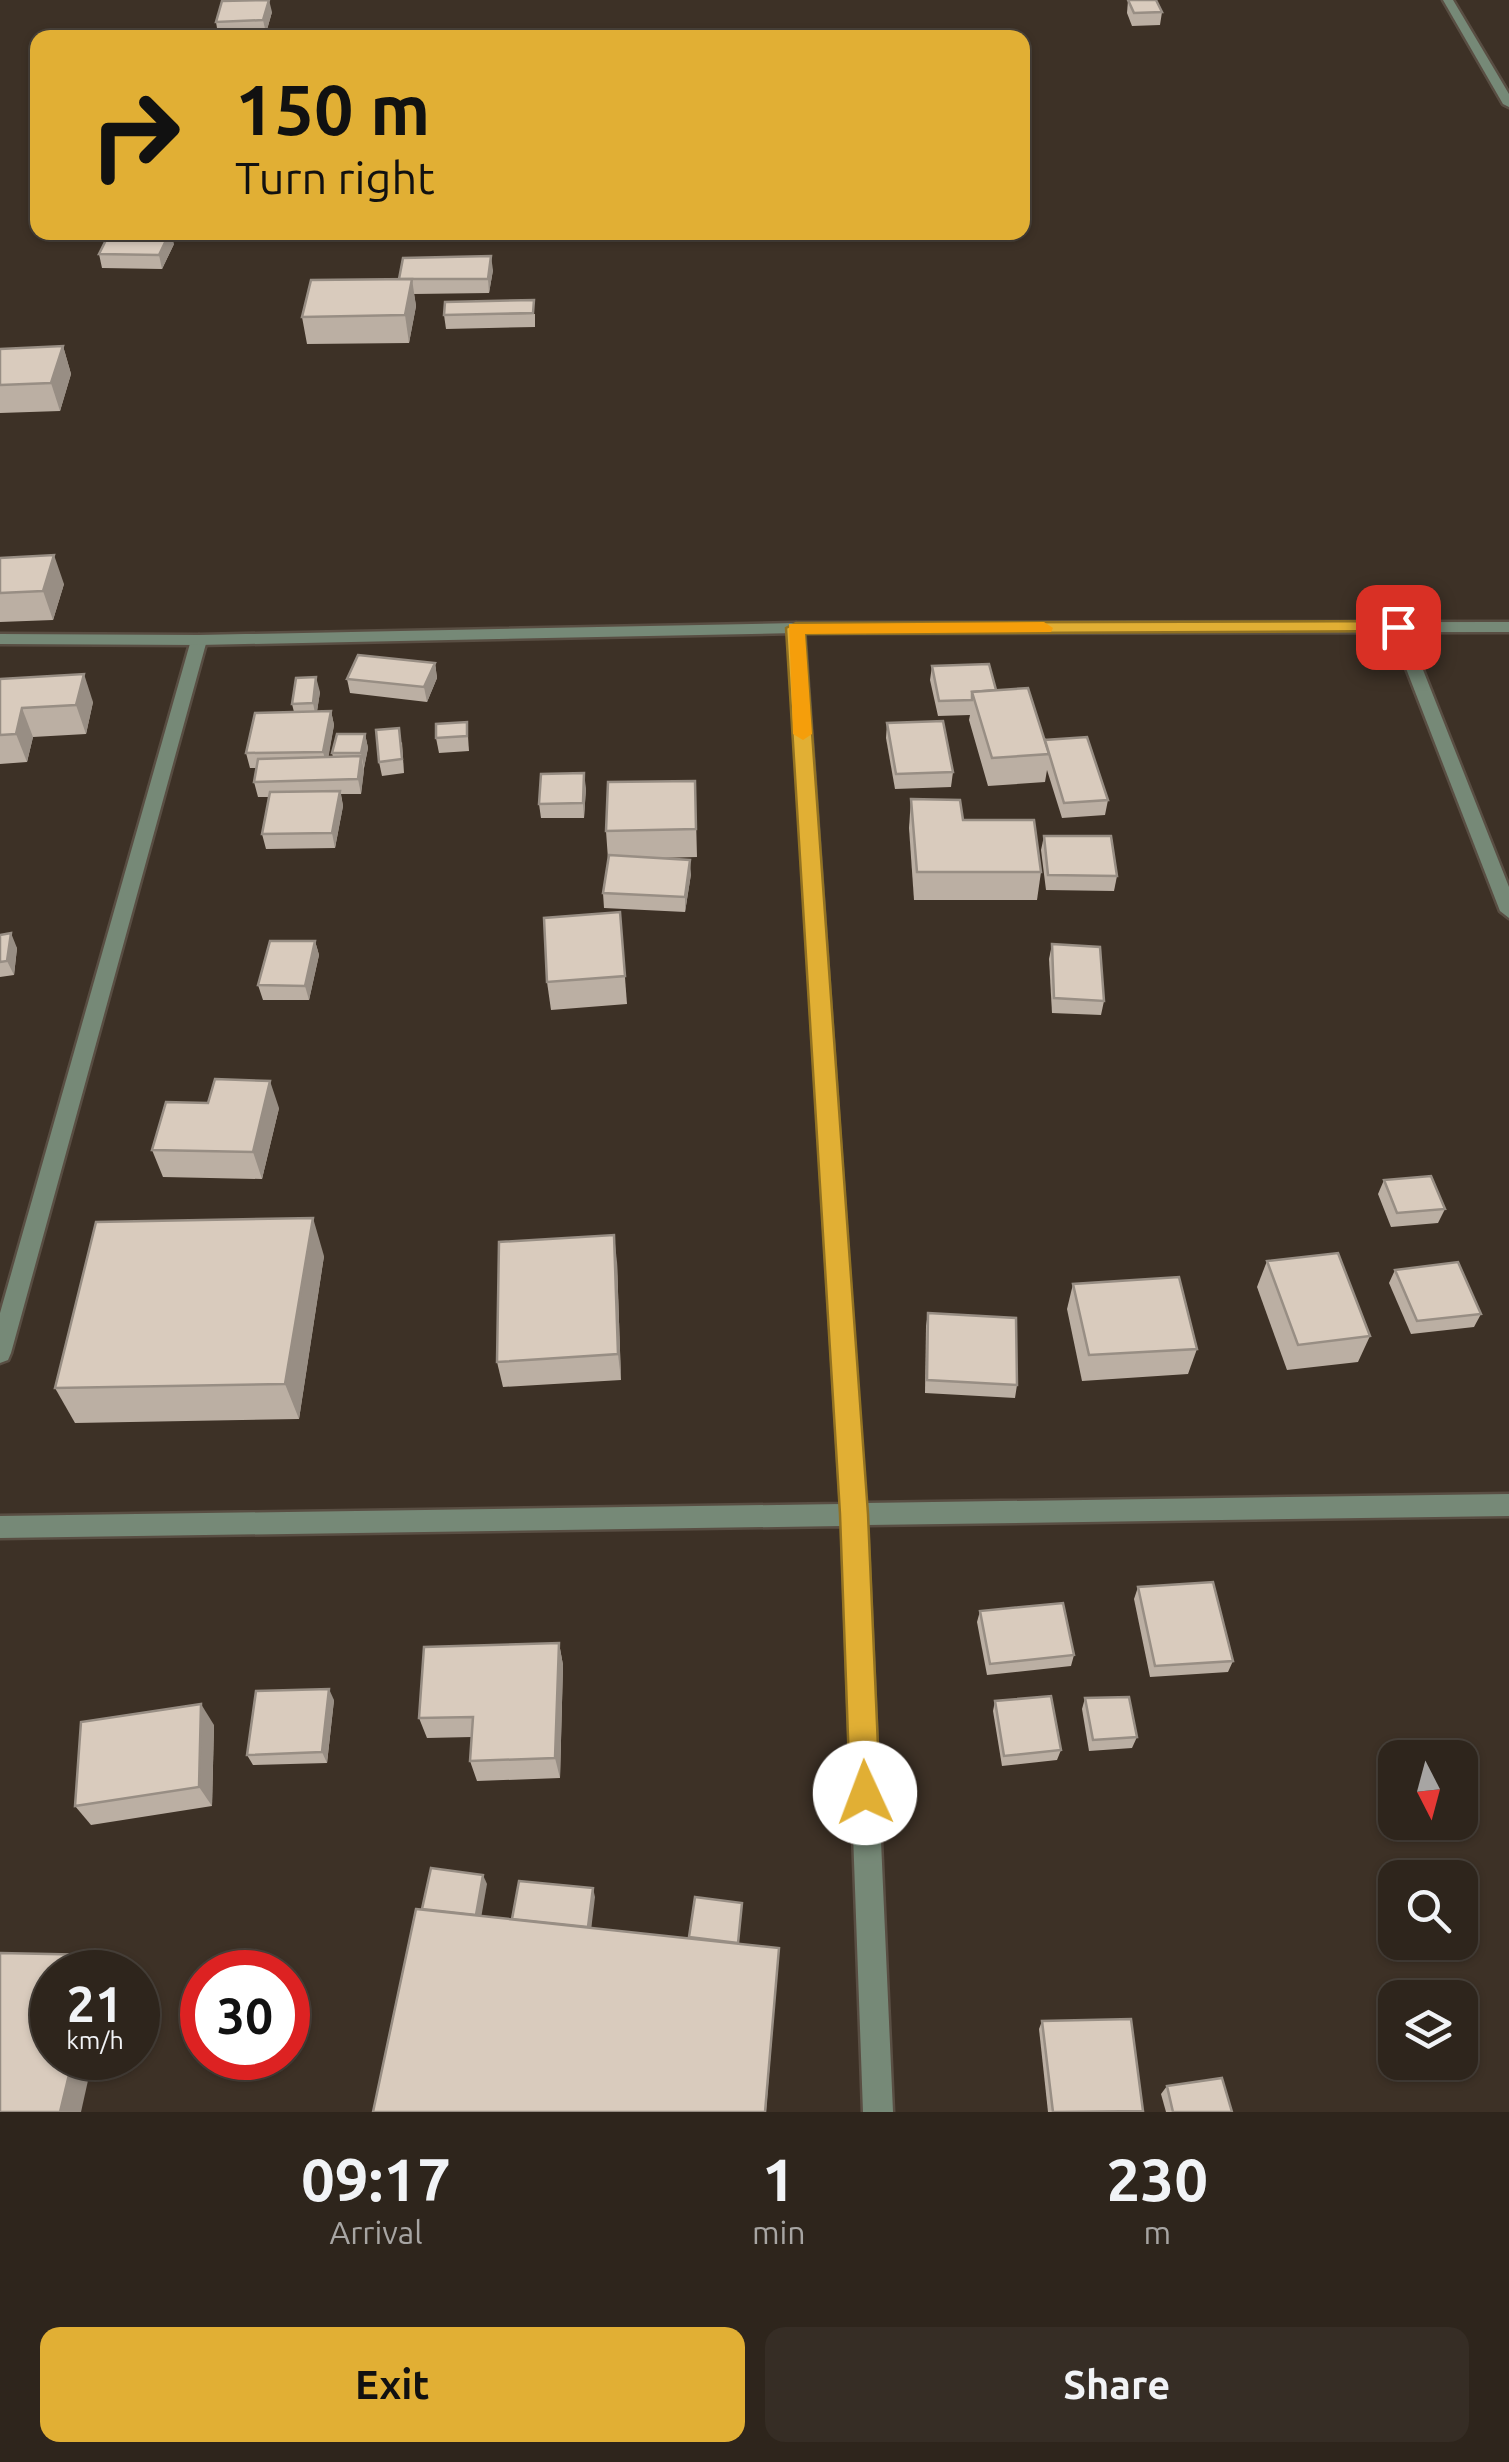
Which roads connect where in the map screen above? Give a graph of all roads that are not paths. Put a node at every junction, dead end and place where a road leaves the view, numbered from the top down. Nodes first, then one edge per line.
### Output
1 (1448, 0) edge
2 (1509, 104) edge
3 (1398, 627) junction
4 (1509, 627) edge
5 (796, 628) junction
6 (0, 639) edge
7 (199, 640) junction
8 (1509, 911) edge
9 (0, 1353) edge
10 (1509, 1505) edge
11 (854, 1514) junction
12 (0, 1527) edge
13 (878, 2112) edge

1 - 2 street
3 - 4 street
3 - 5 street
3 - 8 street
5 - 7 street
5 - 11 street
6 - 7 street
7 - 9 street
10 - 11 street
11 - 12 street
11 - 13 street

